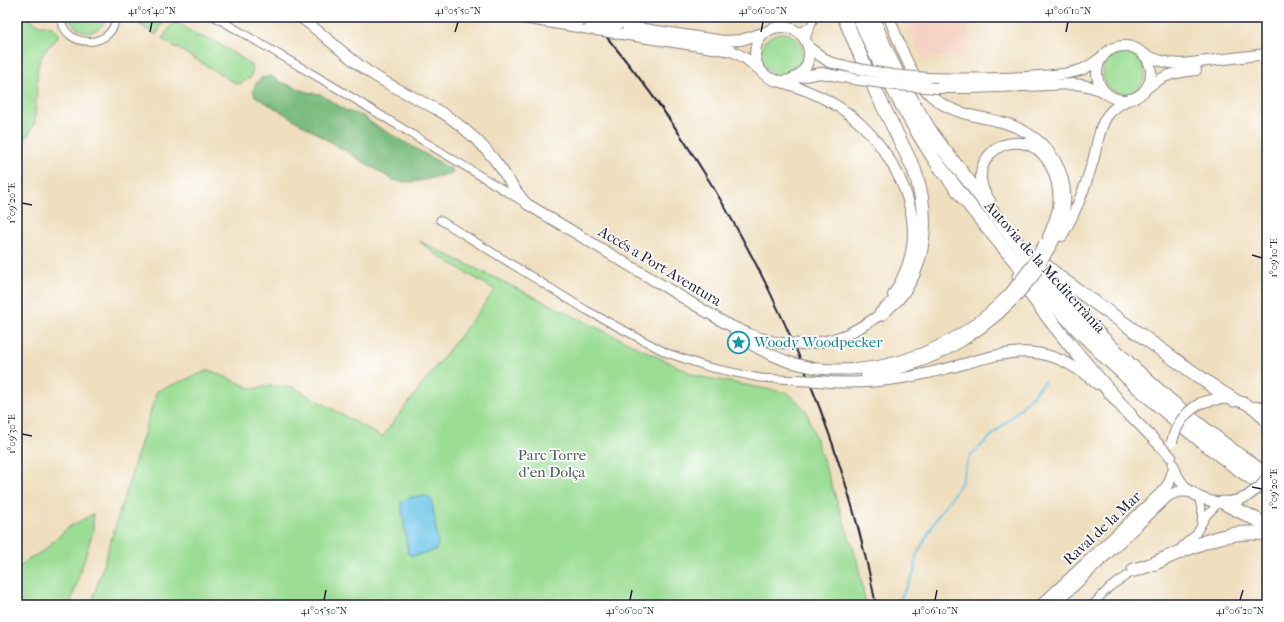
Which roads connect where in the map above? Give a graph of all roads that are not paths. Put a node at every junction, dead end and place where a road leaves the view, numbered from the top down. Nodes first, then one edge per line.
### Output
1 (61, 17) edge
2 (116, 17) edge
3 (215, 17) edge
4 (300, 17) edge
5 (517, 17) edge
6 (565, 17) edge
7 (814, 17) edge
8 (844, 17) edge
9 (859, 17) edge
10 (873, 17) edge
11 (889, 17) edge
12 (810, 27) junction
13 (620, 30) junction
14 (794, 30) junction
15 (768, 31) junction
16 (807, 44) junction
17 (1140, 52) junction
18 (1267, 54) edge
19 (1103, 56) junction
20 (1267, 61) edge
21 (761, 71) junction
22 (792, 78) junction
23 (774, 80) junction
24 (1144, 91) junction
25 (1106, 93) junction
26 (1129, 100) junction
27 (974, 188) junction
28 (527, 204) junction
29 (993, 206) junction
30 (980, 219) junction
31 (440, 220) dead end
32 (1049, 249) junction
33 (1012, 296) junction
34 (881, 314) junction
35 (725, 323) junction
36 (931, 354) junction
37 (797, 380) joint
38 (819, 381) junction
39 (1234, 400) junction
40 (1267, 406) edge
41 (1252, 407) junction
42 (1130, 415) junction
43 (1267, 423) edge
44 (1171, 457) junction
45 (1174, 468) junction
46 (1267, 475) edge
47 (1267, 478) edge
48 (1267, 489) edge
49 (1195, 494) junction
50 (1221, 503) junction
51 (1267, 525) edge
52 (1200, 530) junction
53 (1267, 534) edge
54 (1134, 570) junction
55 (1042, 605) edge
56 (1054, 605) edge
57 (1092, 605) edge

1 - 2 street
3 - 28 street, Accés a Port Aventura
4 - 28 street, Accés a Port Aventura
5 - 13 street, bridge
6 - 13 street, bridge
7 - 12 street
8 - 34 highway
9 - 30 highway, Autovia de la Mediterrània
10 - 27 highway, Autovia de la Mediterrània
11 - 32 street
12 - 14 street
12 - 16 street
13 - 15 street
13 - 21 street
14 - 15 street
14 - 16 street
15 - 21 street
16 - 19 street, bridge
16 - 22 street
17 - 18 street
17 - 19 street
17 - 24 street
19 - 25 street
20 - 24 street
21 - 23 street
22 - 23 street
22 - 25 street, bridge
23 - 34 street
24 - 26 street
25 - 26 street
26 - 32 street
27 - 29 highway
27 - 46 highway, Autovia de la Mediterrània
28 - 35 street, Accés a Port Aventura
29 - 32 street
29 - 39 highway
30 - 42 highway
30 - 48 highway, Autovia de la Mediterrània
31 - 37 street
32 - 33 street, bridge
32 - 33 street, bridge
33 - 36 street
34 - 35 street, Accés a Port Aventura, bridge
35 - 36 street, bridge
36 - 38 street
37 - 38 street, bridge
38 - 42 street
39 - 41 street
39 - 44 street, bridge
40 - 41 street
41 - 43 street
42 - 44 street
44 - 45 street
45 - 49 street
45 - 55 street, Raval de la Mar
47 - 50 street, bridge
49 - 50 street
49 - 52 street
49 - 56 street, Raval de la Mar
50 - 51 highway
50 - 52 street
52 - 54 street
53 - 54 highway
54 - 57 street

